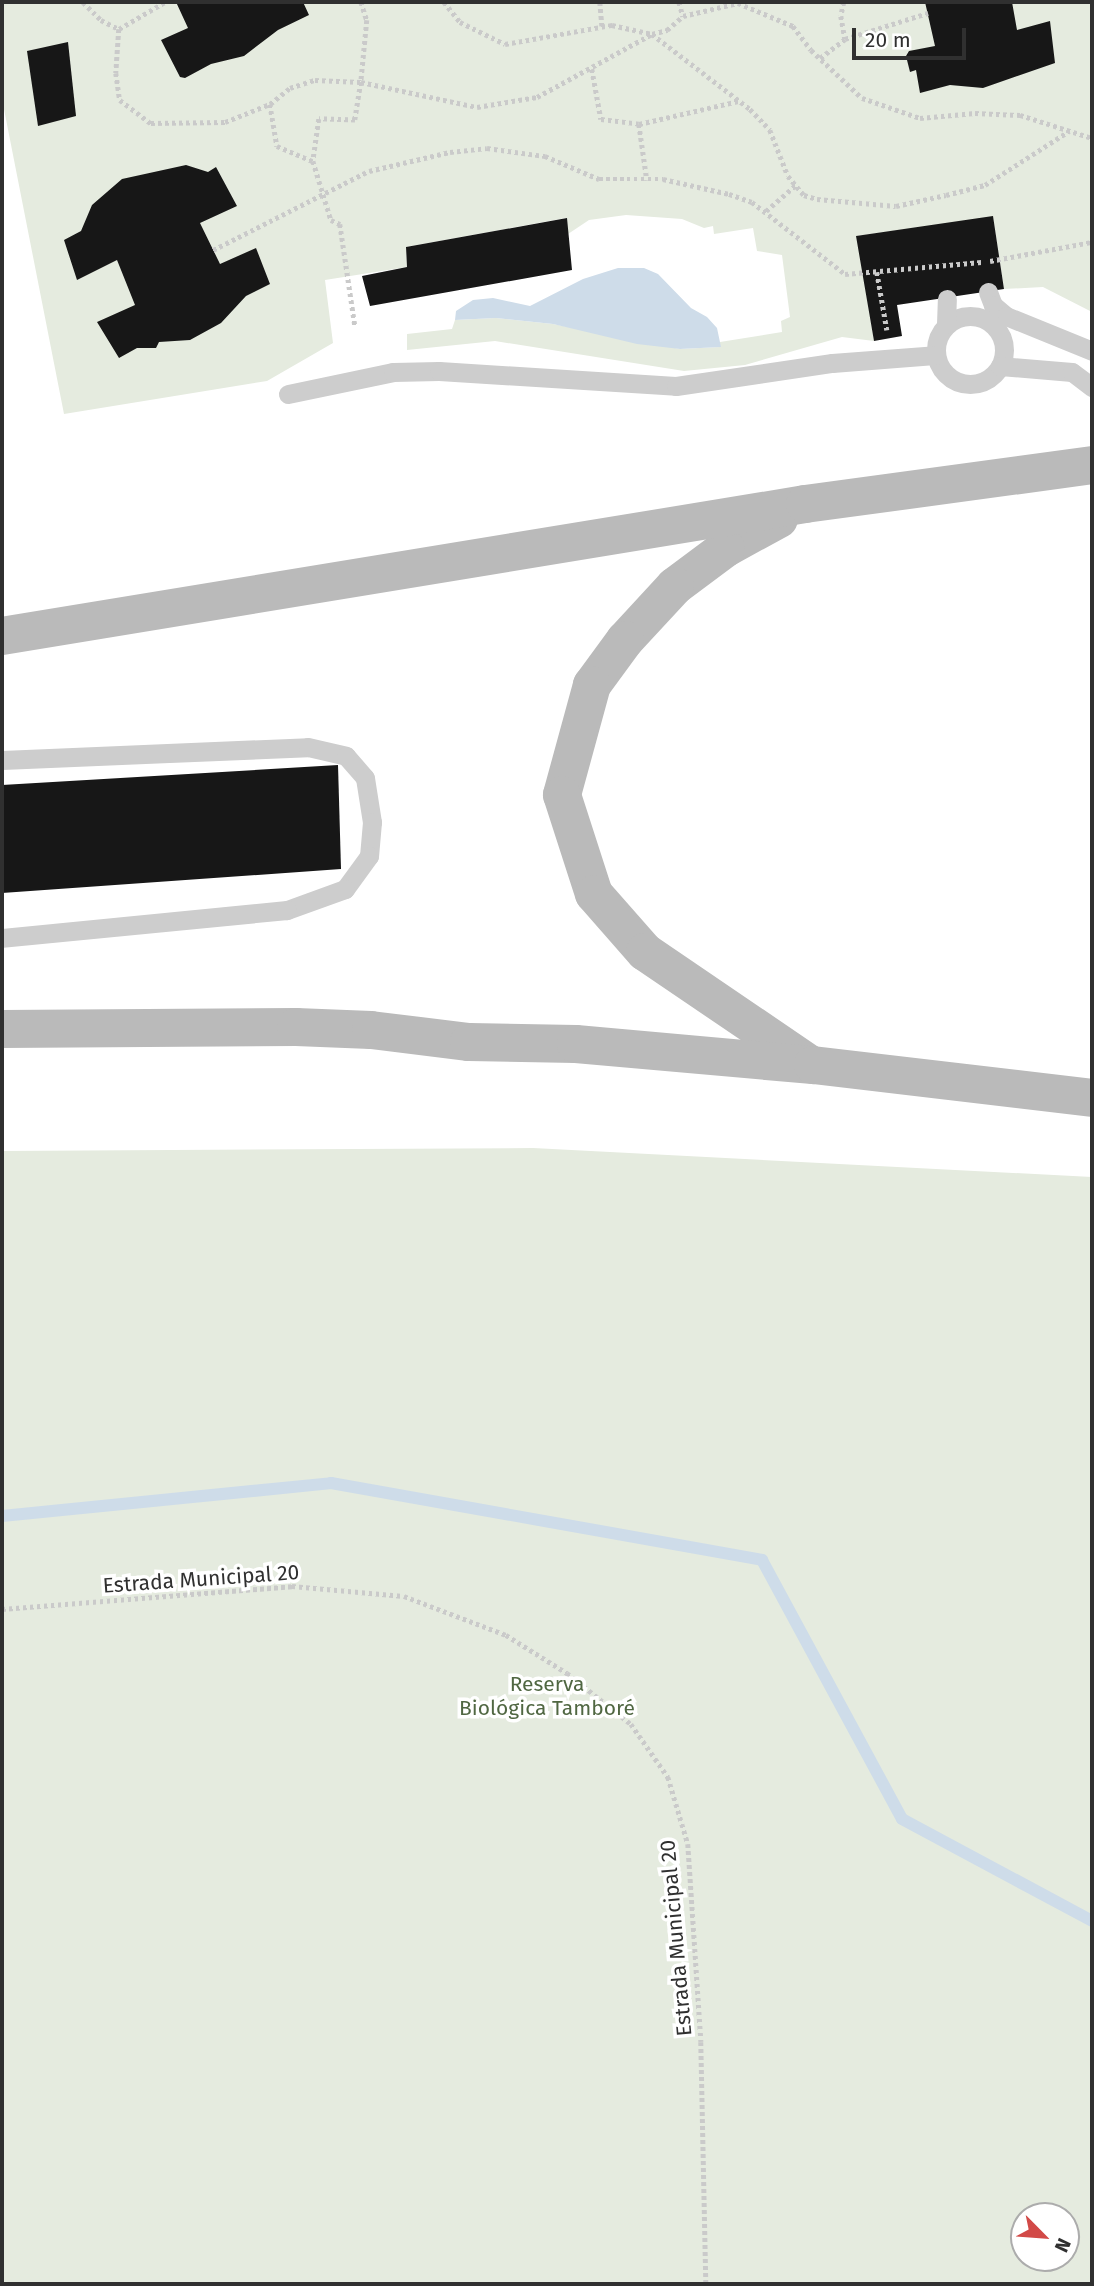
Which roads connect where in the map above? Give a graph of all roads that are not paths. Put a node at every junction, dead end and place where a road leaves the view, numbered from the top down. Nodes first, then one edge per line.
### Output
1 (988, 292) dead end
2 (947, 299) dead end
3 (1006, 316) junction
4 (983, 318) junction
5 (946, 324) junction
6 (1092, 351) edge
7 (935, 355) junction
8 (1000, 366) junction
9 (1092, 387) edge
10 (288, 394) dead end
11 (1092, 465) edge
12 (805, 504) junction
13 (2, 636) edge
14 (2, 760) edge
15 (2, 939) edge
16 (2, 1030) edge
17 (813, 1065) junction
18 (1092, 1098) edge

1 - 3 lane
2 - 5 lane
3 - 4 lane
3 - 6 lane
4 - 5 lane
4 - 8 lane
5 - 7 lane
7 - 8 lane
7 - 10 lane
8 - 9 lane
11 - 12 main road
12 - 13 main road
12 - 17 main road
14 - 15 lane
16 - 17 main road
17 - 18 main road

